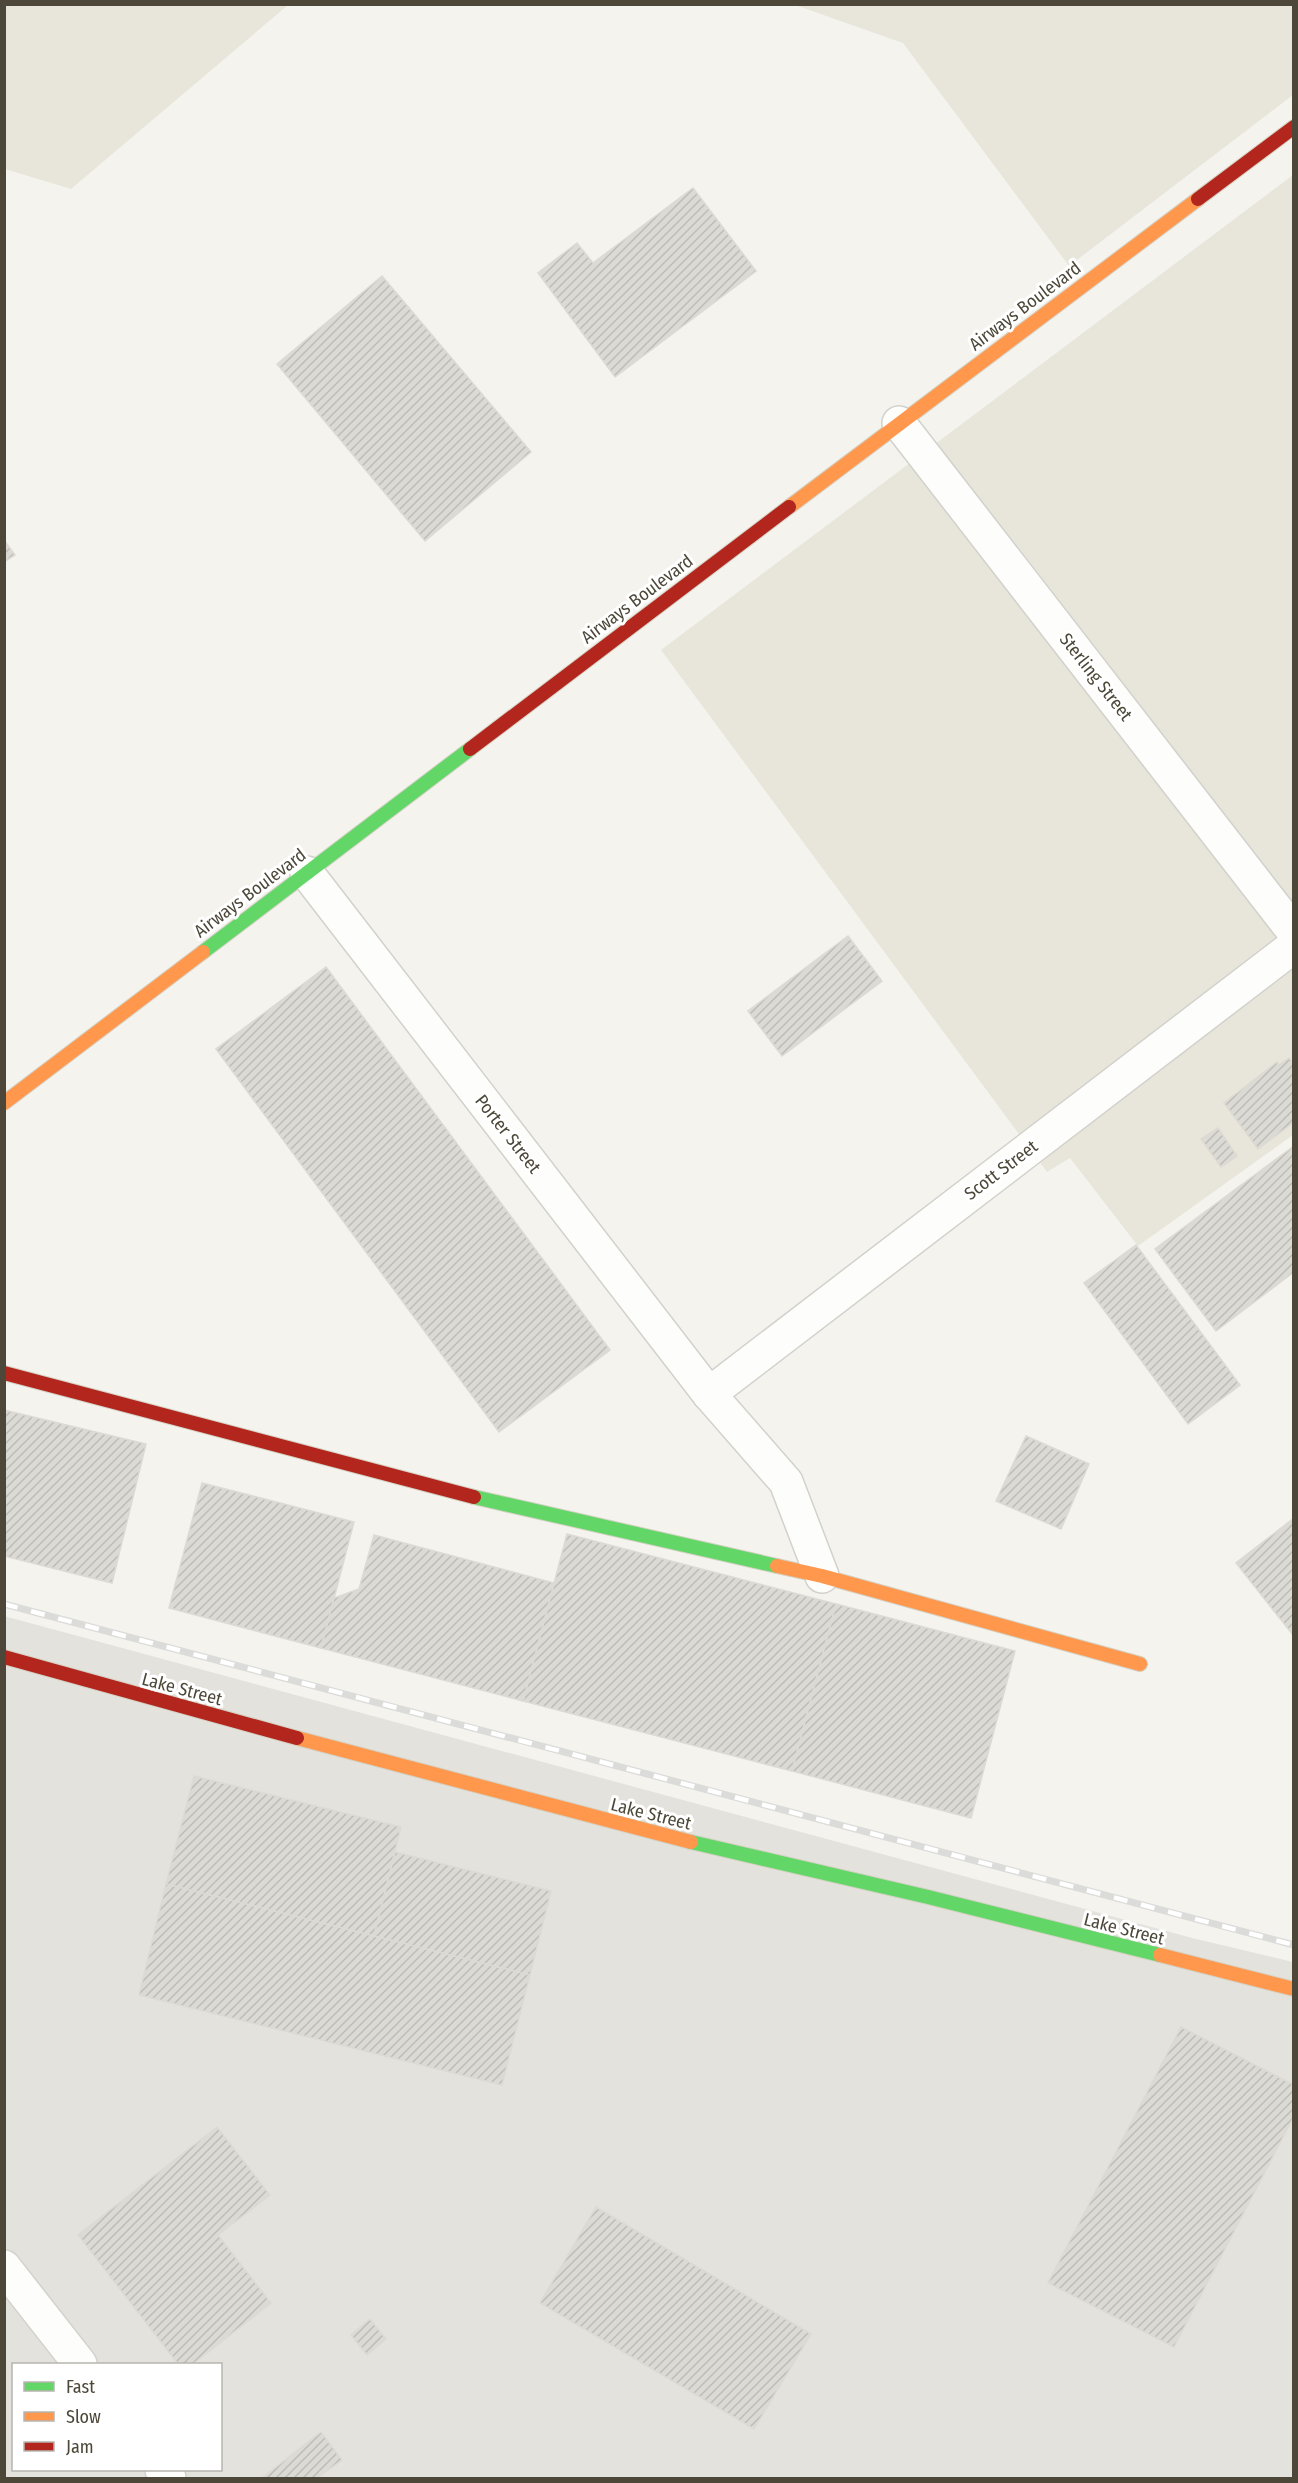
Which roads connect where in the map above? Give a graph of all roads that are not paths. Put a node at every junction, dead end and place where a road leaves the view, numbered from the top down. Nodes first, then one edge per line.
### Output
1 (1293, 127) edge
2 (899, 423) junction
3 (307, 873) junction
4 (1293, 932) edge
5 (1293, 946) edge
6 (4, 1103) edge
7 (4, 1373) edge
8 (709, 1394) junction
9 (822, 1576) junction
10 (4, 1656) edge
11 (1140, 1664) dead end
12 (1293, 1989) edge
13 (4, 2267) edge
14 (79, 2363) edge

1 - 2 street, Airways Boulevard
2 - 3 street, Airways Boulevard
2 - 4 street, Sterling Street
3 - 6 street, Airways Boulevard
3 - 8 street, Porter Street
5 - 8 street, Scott Street
7 - 9 street
8 - 9 street, Porter Street
9 - 11 street
10 - 12 street, Lake Street
13 - 14 street

